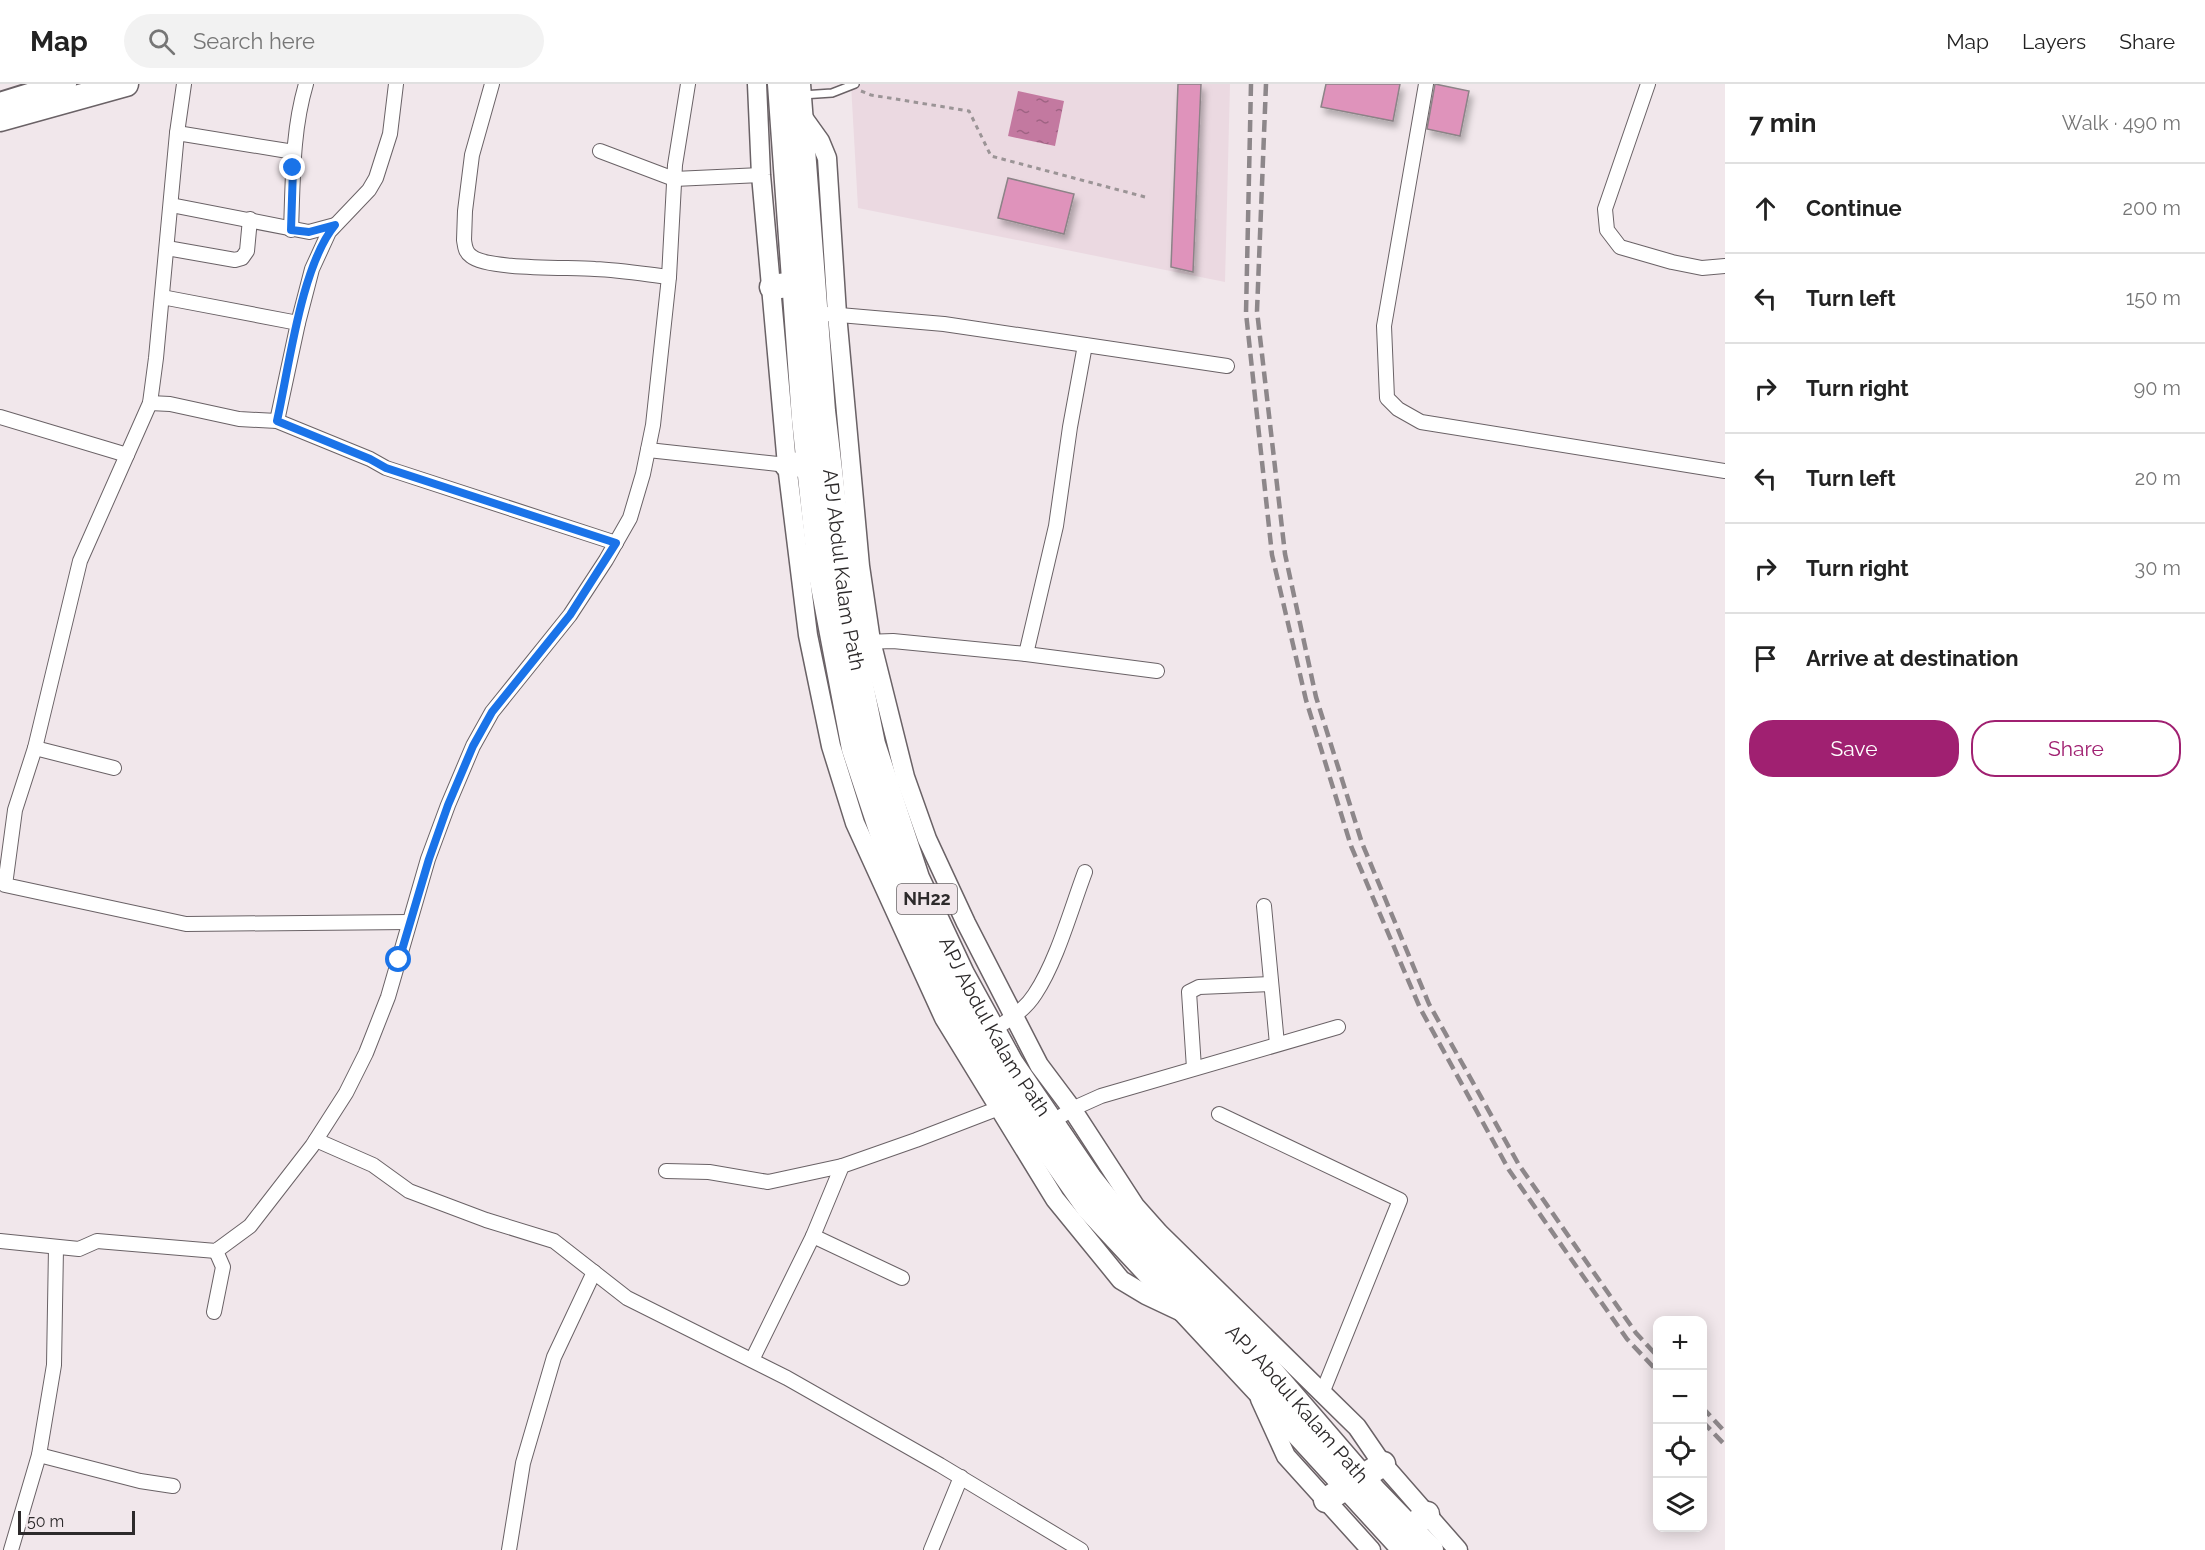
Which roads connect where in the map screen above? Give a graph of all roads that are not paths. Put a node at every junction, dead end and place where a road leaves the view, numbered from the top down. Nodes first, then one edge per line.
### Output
1 (65, 84) edge
2 (126, 84) edge
3 (184, 84) edge
4 (306, 84) edge
5 (396, 84) edge
6 (492, 84) edge
7 (688, 84) edge
8 (757, 84) edge
9 (1426, 84) edge
10 (1648, 84) edge
11 (853, 85) edge
12 (794, 94) edge
13 (0, 104) edge
14 (0, 119) edge
15 (177, 133) junction
16 (294, 152) junction
17 (600, 152) dead end
18 (761, 175) junction
19 (674, 179) junction
20 (171, 205) junction
21 (250, 219) junction
22 (335, 225) junction
23 (291, 230) junction
24 (167, 248) junction
25 (1725, 266) edge
26 (669, 277) junction
27 (783, 285) junction
28 (162, 297) junction
29 (826, 314) junction
30 (298, 323) junction
31 (1085, 345) junction
32 (1227, 366) dead end
33 (150, 403) junction
34 (0, 417) edge
35 (277, 421) junction
36 (648, 450) junction
37 (127, 455) junction
38 (798, 465) junction
39 (1725, 471) edge
40 (616, 543) junction
41 (862, 643) junction
42 (1026, 654) junction
43 (1157, 671) dead end
44 (35, 748) junction
45 (114, 768) dead end
46 (894, 777) junction
47 (1085, 872) dead end
48 (1264, 906) dead end
49 (409, 922) junction
50 (1271, 984) junction
51 (1015, 1017) junction
52 (1338, 1027) dead end
53 (993, 1030) junction
54 (1277, 1044) junction
55 (1194, 1068) junction
56 (1007, 1105) junction
57 (1072, 1109) junction
58 (1220, 1114) dead end
59 (1044, 1127) junction
60 (316, 1140) junction
61 (842, 1166) junction
62 (666, 1171) dead end
63 (813, 1236) junction
64 (0, 1241) edge
65 (56, 1248) junction
66 (216, 1251) junction
67 (1172, 1258) junction
68 (594, 1272) junction
69 (902, 1278) dead end
70 (214, 1312) dead end
71 (1189, 1316) junction
72 (752, 1360) junction
73 (1253, 1383) junction
74 (1323, 1391) junction
75 (1279, 1396) junction
76 (39, 1455) junction
77 (1364, 1476) junction
78 (961, 1478) junction
79 (173, 1486) dead end
80 (1326, 1500) junction
81 (1414, 1530) edge
82 (11, 1550) edge
83 (509, 1550) edge
84 (931, 1550) edge
85 (1081, 1550) edge
86 (1371, 1550) edge
87 (1431, 1550) edge
88 (1458, 1550) edge

1 - 13 main road
2 - 14 highway
3 - 15 street
4 - 16 street
5 - 22 street
6 - 26 street
7 - 19 street
8 - 18 street, NH22
9 - 39 street
10 - 25 street
11 - 12 lane
12 - 27 highway, APJ Abdul Kalam Path / NH22
12 - 29 highway, APJ Abdul Kalam Path / NH22
15 - 16 street
15 - 20 street
16 - 23 street
17 - 19 street
18 - 19 street
18 - 27 street, NH22
19 - 26 street
20 - 21 street
20 - 24 street
21 - 23 street
21 - 24 street
22 - 23 street
22 - 30 street
24 - 28 street
26 - 36 street
27 - 38 highway, APJ Abdul Kalam Path / NH22
28 - 30 street
28 - 33 street
29 - 31 street
29 - 41 highway, APJ Abdul Kalam Path / NH22
30 - 35 street
31 - 32 street
31 - 42 street
33 - 35 street
33 - 37 street
34 - 37 street
35 - 40 street
36 - 38 street
36 - 40 street
37 - 44 street
38 - 56 highway, APJ Abdul Kalam Path / NH22
40 - 49 street
41 - 42 street
41 - 46 highway, APJ Abdul Kalam Path / NH22
42 - 43 street
44 - 45 street
44 - 49 street
46 - 51 street, NH22
46 - 53 highway, APJ Abdul Kalam Path / NH22
47 - 51 street
48 - 50 street
49 - 60 street
50 - 54 street
50 - 55 street
51 - 53 street
51 - 57 street, NH22
52 - 54 street
53 - 59 highway, APJ Abdul Kalam Path / NH22
54 - 55 street
55 - 57 street
56 - 59 highway, APJ Abdul Kalam Path / NH22
56 - 61 street
56 - 71 street, NH22
57 - 59 street
57 - 67 street, NH22
58 - 74 street
59 - 67 highway, APJ Abdul Kalam Path / NH22
59 - 71 highway, APJ Abdul Kalam Path / NH22
60 - 66 street
60 - 68 street
61 - 62 street
61 - 63 street
63 - 69 street
63 - 72 street
64 - 65 street
65 - 66 street
65 - 76 street
66 - 70 street
67 - 74 street, NH22
67 - 75 highway, APJ Abdul Kalam Path / NH22
68 - 72 street
68 - 83 street
71 - 73 highway, APJ Abdul Kalam Path / NH22
72 - 78 street
73 - 75 highway, APJ Abdul Kalam Path / NH22
73 - 80 street, NH22
74 - 77 street, NH22
75 - 77 highway, APJ Abdul Kalam Path / NH22
76 - 79 street
76 - 82 street
77 - 80 highway
77 - 81 highway, APJ Abdul Kalam Path / NH22
78 - 84 street
78 - 85 street
80 - 86 street, NH22
81 - 87 highway, APJ Abdul Kalam Path / NH22
81 - 88 street, NH22

